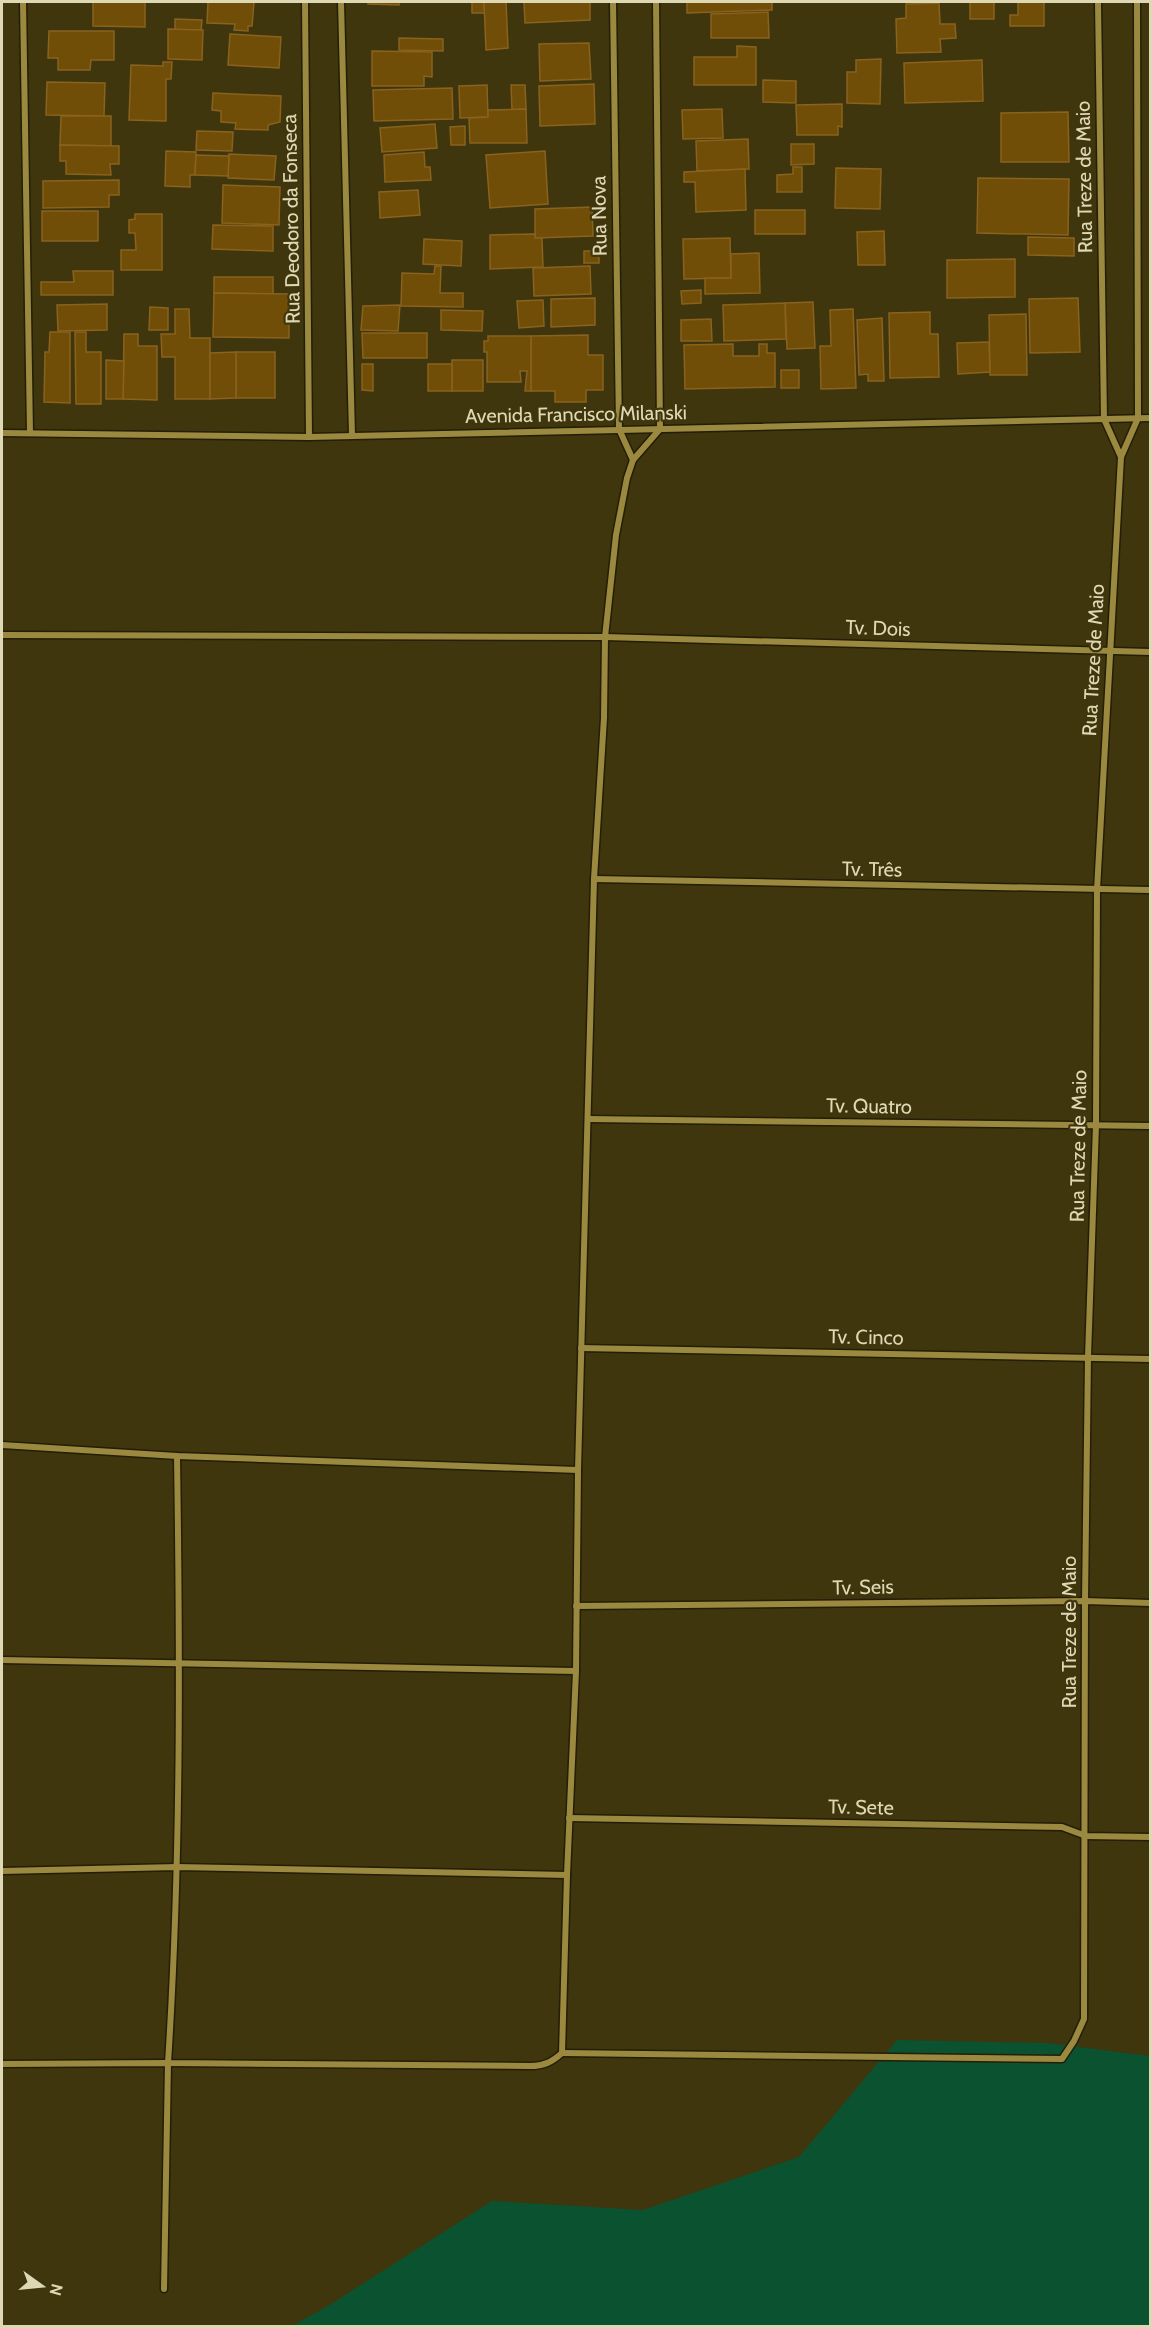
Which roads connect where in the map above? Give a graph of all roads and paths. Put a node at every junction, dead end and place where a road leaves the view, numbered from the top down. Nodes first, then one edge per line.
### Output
1 (23, 2) edge
2 (305, 2) edge
3 (341, 2) edge
4 (613, 2) edge
5 (656, 2) edge
6 (1098, 2) edge
7 (1137, 2) edge
8 (1138, 418) junction
9 (1150, 418) edge
10 (1104, 419) junction
11 (619, 429) junction
12 (660, 429) junction
13 (30, 433) junction
14 (2, 434) edge
15 (352, 435) junction
16 (309, 437) junction
17 (1121, 457) junction
18 (633, 460) junction
19 (2, 635) edge
20 (605, 637) junction
21 (1110, 651) junction
22 (1150, 652) edge
23 (594, 879) junction
24 (1097, 890) junction
25 (1150, 890) edge
26 (588, 1119) junction
27 (1096, 1125) junction
28 (1150, 1126) edge
29 (581, 1348) junction
30 (1088, 1357) junction
31 (1150, 1359) edge
32 (2, 1444) edge
33 (177, 1456) junction
34 (578, 1470) junction
35 (1086, 1601) junction
36 (1150, 1603) edge
37 (576, 1606) junction
38 (2, 1660) edge
39 (180, 1665) junction
40 (576, 1671) junction
41 (569, 1818) junction
42 (1086, 1836) junction
43 (1150, 1837) edge
44 (177, 1867) junction
45 (2, 1871) edge
46 (567, 1875) junction
47 (562, 2053) junction
48 (168, 2063) junction
49 (2, 2064) edge
50 (164, 2289) dead end

1 - 13 street
2 - 16 street, Rua Deodoro da Fonseca
3 - 15 street
4 - 11 street, Rua Nova
5 - 12 street
6 - 10 street, Rua Treze de Maio
7 - 8 street, Rua Treze de Maio
8 - 9 street, Avenida Francisco Milanski
8 - 10 street, Avenida Francisco Milanski
8 - 17 street, Rua Treze de Maio
10 - 12 street, Avenida Francisco Milanski
10 - 17 street, Rua Treze de Maio
11 - 12 street, Avenida Francisco Milanski
11 - 15 street, Avenida Francisco Milanski
11 - 18 street
12 - 18 street
13 - 14 street, Avenida Francisco Milanski
13 - 16 street, Avenida Francisco Milanski
15 - 16 street, Avenida Francisco Milanski
17 - 21 street, Rua Treze de Maio
18 - 20 street
19 - 20 street, Tv. Dois
20 - 21 street, Tv. Dois
20 - 23 street
21 - 22 street, Tv. Dois
21 - 24 street, Rua Treze de Maio
23 - 24 street, Tv. Três
23 - 26 street
24 - 25 street, Tv. Três
24 - 27 street, Rua Treze de Maio
26 - 27 street, Tv. Quatro
26 - 29 street
27 - 28 street, Tv. Quatro
27 - 30 street, Rua Treze de Maio
29 - 30 street, Tv. Cinco
29 - 34 street
30 - 31 street, Tv. Cinco
30 - 35 street, Rua Treze de Maio
32 - 33 street
33 - 34 street
33 - 39 street
34 - 37 street
35 - 36 street, Tv. Seis
35 - 37 street, Tv. Seis
35 - 42 street, Rua Treze de Maio
37 - 40 street
38 - 39 street
39 - 40 street
39 - 44 street
40 - 41 street
41 - 42 street, Tv. Sete
41 - 46 street
42 - 43 street, Tv. Sete
42 - 47 street, Rua Treze de Maio
44 - 45 street
44 - 46 street
44 - 48 street
46 - 47 street
47 - 48 street
48 - 49 street
48 - 50 street

